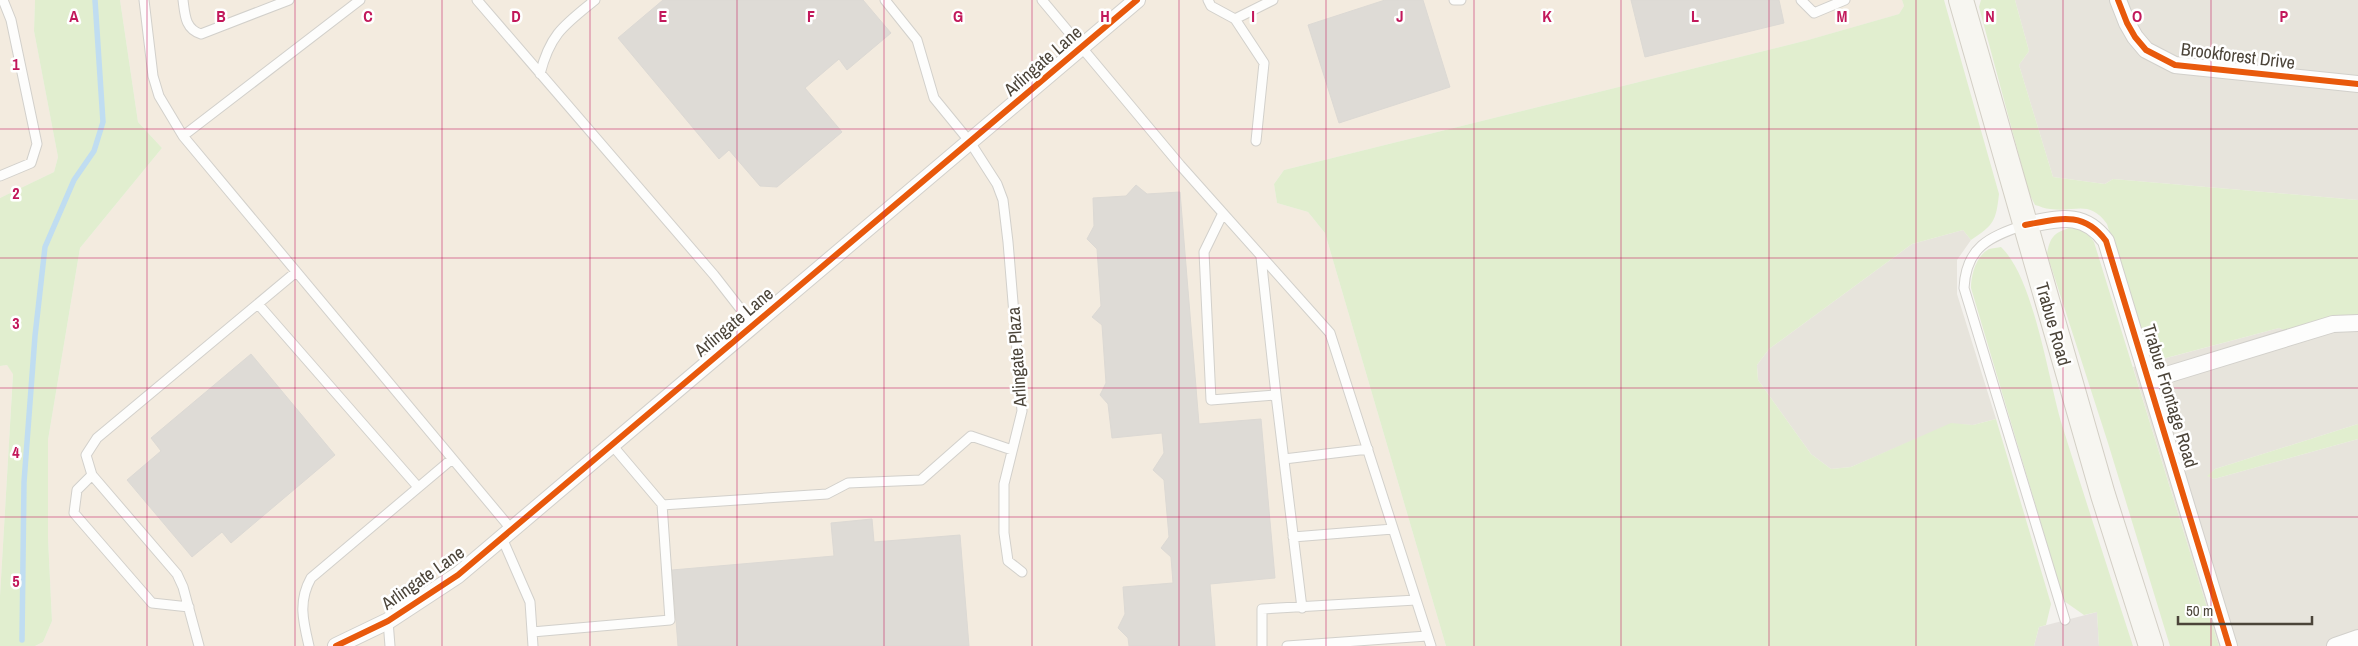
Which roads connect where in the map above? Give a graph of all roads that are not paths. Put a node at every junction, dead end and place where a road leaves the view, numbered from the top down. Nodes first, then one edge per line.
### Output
1 (3, 0) edge
2 (144, 0) edge
3 (183, 0) edge
4 (290, 0) edge
5 (360, 0) edge
6 (477, 0) edge
7 (595, 0) edge
8 (885, 0) edge
9 (1042, 0) edge
10 (1137, 0) edge
11 (1208, 0) edge
12 (1273, 0) edge
13 (1454, 0) edge
14 (1461, 0) edge
15 (1801, 0) edge
16 (1845, 0) edge
17 (1961, 0) edge
18 (2118, 0) edge
19 (1235, 19) junction
20 (1083, 46) junction
21 (540, 74) junction
22 (2358, 84) edge
23 (183, 136) junction
24 (1256, 141) dead end
25 (970, 142) junction
26 (0, 176) edge
27 (1223, 213) junction
28 (2025, 225) junction
29 (1261, 256) junction
30 (296, 272) junction
31 (258, 304) junction
32 (2358, 323) edge
33 (754, 325) junction
34 (2150, 380) junction
35 (1276, 395) junction
36 (612, 445) junction
37 (1368, 449) junction
38 (1012, 450) junction
39 (452, 458) junction
40 (1284, 459) junction
41 (92, 475) junction
42 (418, 487) junction
43 (662, 505) junction
44 (1393, 529) junction
45 (507, 534) junction
46 (1293, 537) junction
47 (1022, 572) dead end
48 (1416, 600) junction
49 (189, 607) junction
50 (1302, 608) junction
51 (2065, 620) dead end
52 (388, 622) junction
53 (532, 632) junction
54 (1428, 636) junction
55 (2358, 638) edge
56 (199, 646) edge
57 (309, 646) edge
58 (336, 646) edge
59 (390, 646) edge
60 (533, 646) edge
61 (1262, 646) edge
62 (1287, 646) edge
63 (1431, 646) edge
64 (2150, 646) edge
65 (2229, 646) edge
66 (2335, 646) edge

1 - 26 lane
2 - 23 lane
3 - 4 lane
5 - 23 lane
6 - 21 lane
7 - 21 lane
8 - 25 lane, Arlingate Plaza
9 - 20 lane
10 - 20 street, Arlingate Lane
11 - 19 lane
12 - 19 lane
13 - 14 lane
15 - 16 lane
17 - 28 main road, Trabue Road
18 - 22 street, Brookforest Drive
19 - 24 lane
20 - 25 street, Arlingate Lane
20 - 27 lane
21 - 33 lane
23 - 30 lane
25 - 33 street, Arlingate Lane
25 - 38 lane, Arlingate Plaza
27 - 29 lane
27 - 35 lane
28 - 34 street, Trabue Frontage Road
28 - 51 lane, Trabue Frontage Road
28 - 64 main road, Trabue Road
29 - 35 lane
29 - 37 lane
30 - 31 lane
30 - 39 lane
31 - 41 lane
31 - 42 lane
32 - 34 street
33 - 36 street, Arlingate Lane
34 - 65 street, Trabue Frontage Road
35 - 40 lane
36 - 43 lane
36 - 45 street, Arlingate Lane
37 - 40 lane
37 - 44 lane
38 - 43 lane
38 - 47 lane, Arlingate Plaza
39 - 42 lane
39 - 45 lane
40 - 46 lane
41 - 49 lane
41 - 49 lane
42 - 57 lane
43 - 53 lane
44 - 46 lane
44 - 48 lane
45 - 52 street, Arlingate Lane
45 - 53 lane
46 - 50 lane
48 - 50 lane
48 - 54 lane
49 - 56 lane
50 - 61 lane
52 - 58 street, Arlingate Lane
52 - 59 lane
53 - 60 lane
54 - 62 lane
54 - 63 lane
55 - 66 street

